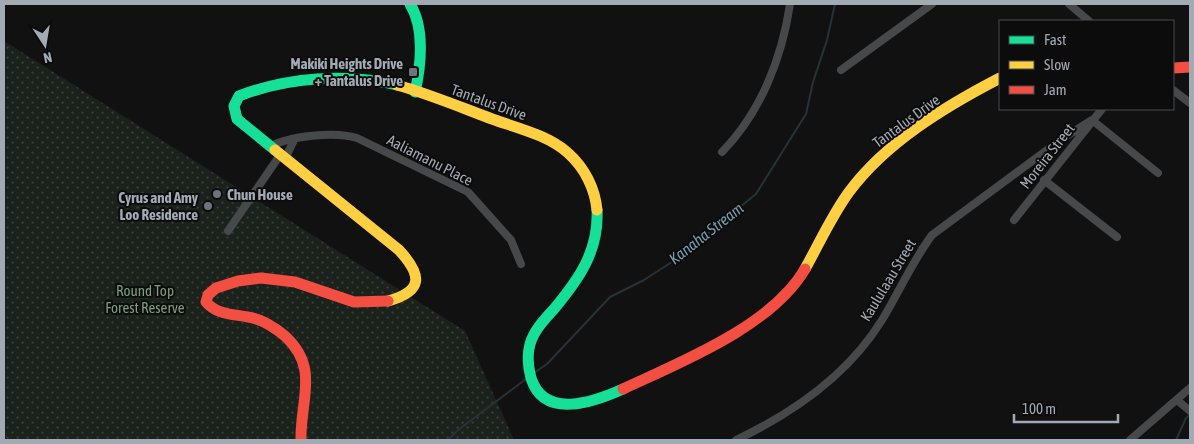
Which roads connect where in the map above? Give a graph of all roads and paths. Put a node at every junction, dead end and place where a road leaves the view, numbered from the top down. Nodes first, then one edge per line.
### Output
1 (410, 4) edge
2 (790, 4) edge
3 (932, 4) edge
4 (1069, 4) edge
5 (1088, 20) edge
6 (1190, 67) edge
7 (1174, 68) edge
8 (841, 70) dead end
9 (999, 79) edge
10 (1174, 91) edge
11 (415, 92) junction
12 (1190, 103) edge
13 (1101, 110) edge
14 (1092, 120) junction
15 (294, 140) junction
16 (270, 146) junction
17 (722, 152) dead end
18 (283, 157) junction
19 (1158, 173) dead end
20 (1044, 180) junction
21 (1014, 220) dead end
22 (228, 231) dead end
23 (1117, 237) dead end
24 (521, 264) dead end
25 (1190, 388) edge
26 (1177, 400) junction
27 (1189, 410) edge
28 (301, 440) edge
29 (736, 440) edge
30 (1130, 440) edge

1 - 11 street
2 - 17 street
3 - 8 street
4 - 5 street
6 - 7 street
9 - 11 street, Tantalus Drive
10 - 12 street
11 - 16 street, Tantalus Drive
13 - 14 street, Moreira Street
14 - 19 street
14 - 20 street, Moreira Street
14 - 29 street, Kaululaau Street
15 - 16 street, Aaliamanu Place
15 - 18 street
15 - 24 street, Aaliamanu Place
16 - 18 street, Tantalus Drive
18 - 22 street
18 - 28 street, Tantalus Drive
20 - 21 street, Moreira Street
20 - 23 street
25 - 26 street
26 - 27 street
26 - 30 street

